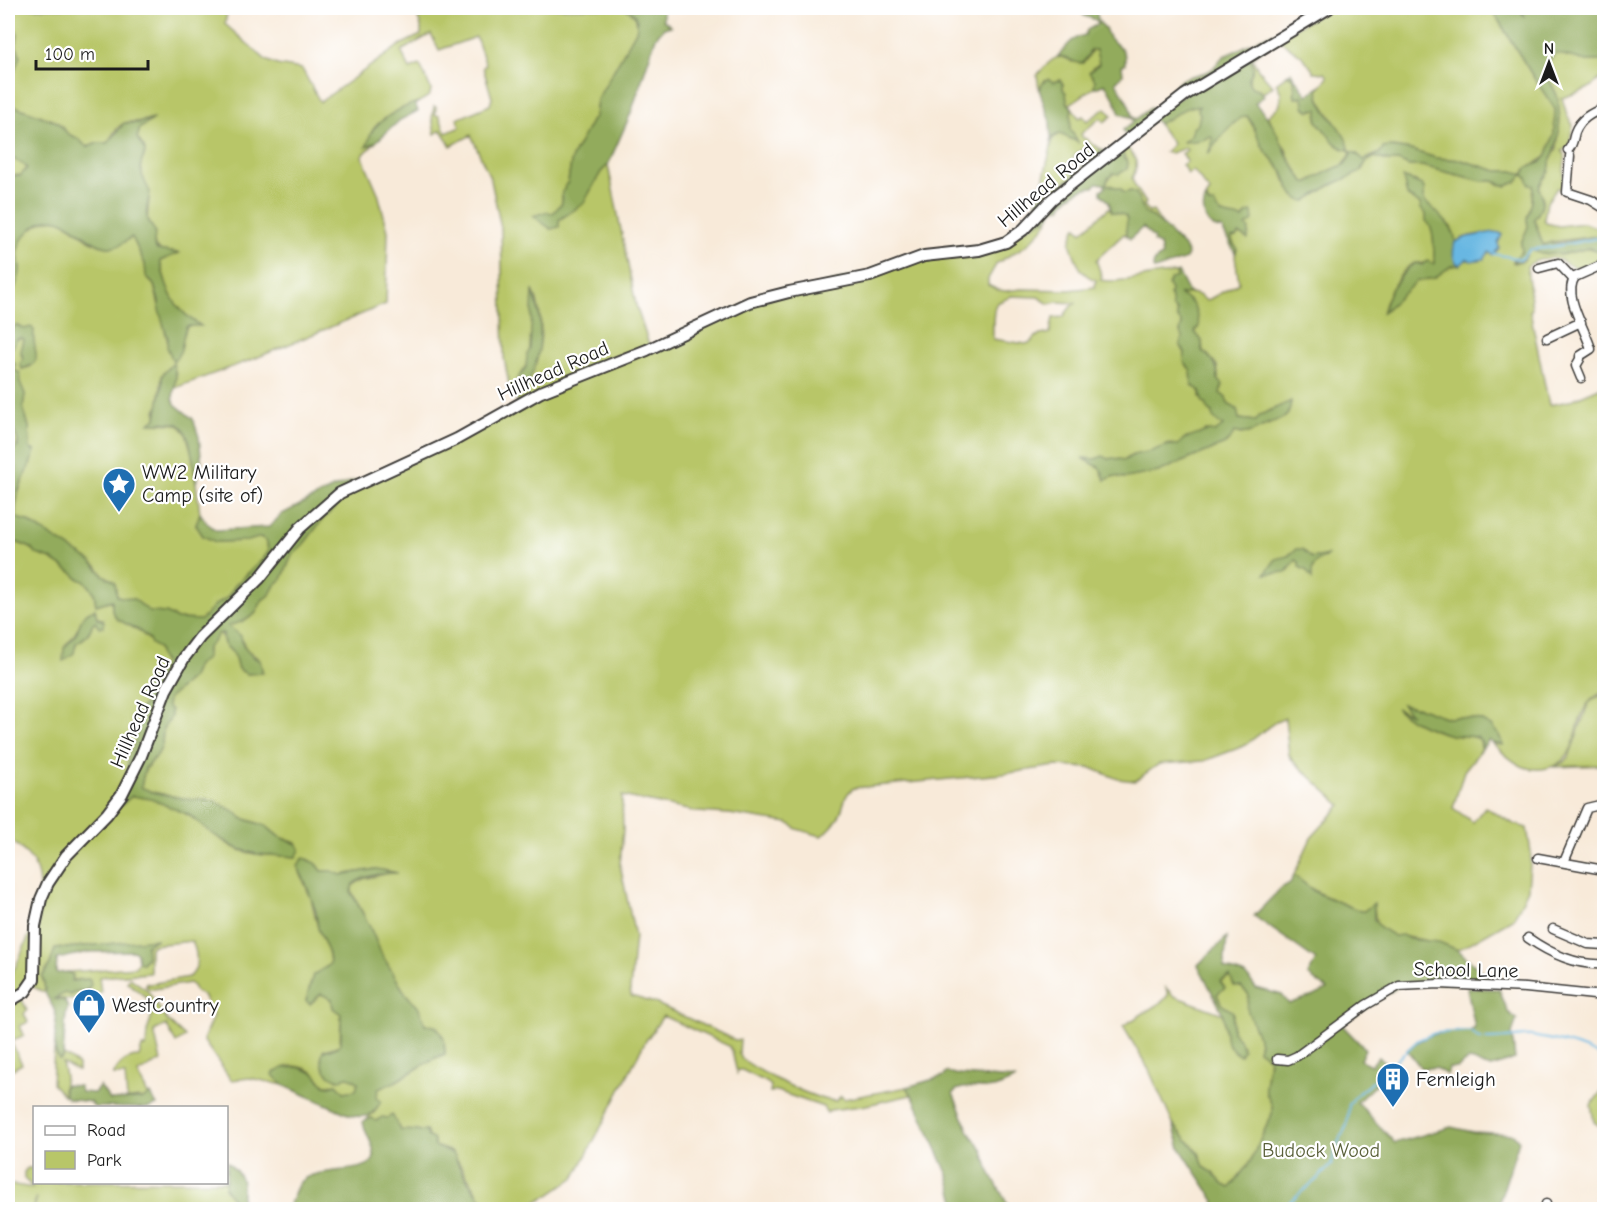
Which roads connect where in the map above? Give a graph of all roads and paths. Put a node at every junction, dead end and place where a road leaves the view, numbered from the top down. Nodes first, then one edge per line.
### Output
1 (1329, 8) edge
2 (1605, 108) edge
3 (1605, 208) edge
4 (1605, 264) edge
5 (1539, 268) dead end
6 (1573, 279) junction
7 (1581, 322) junction
8 (1547, 338) dead end
9 (1581, 378) dead end
10 (1605, 804) edge
11 (1538, 858) dead end
12 (1564, 862) junction
13 (1605, 870) edge
14 (1556, 933) dead end
15 (1528, 938) dead end
16 (1600, 946) edge
17 (1605, 964) edge
18 (1605, 996) edge
19 (8, 1002) edge
20 (1277, 1059) dead end

1 - 19 street, Hillhead Road
2 - 3 street
4 - 6 street
5 - 6 street
6 - 7 street
7 - 8 street
7 - 9 street
10 - 12 street
11 - 12 street
12 - 13 street
14 - 16 street
15 - 17 street
18 - 20 street, School Lane

